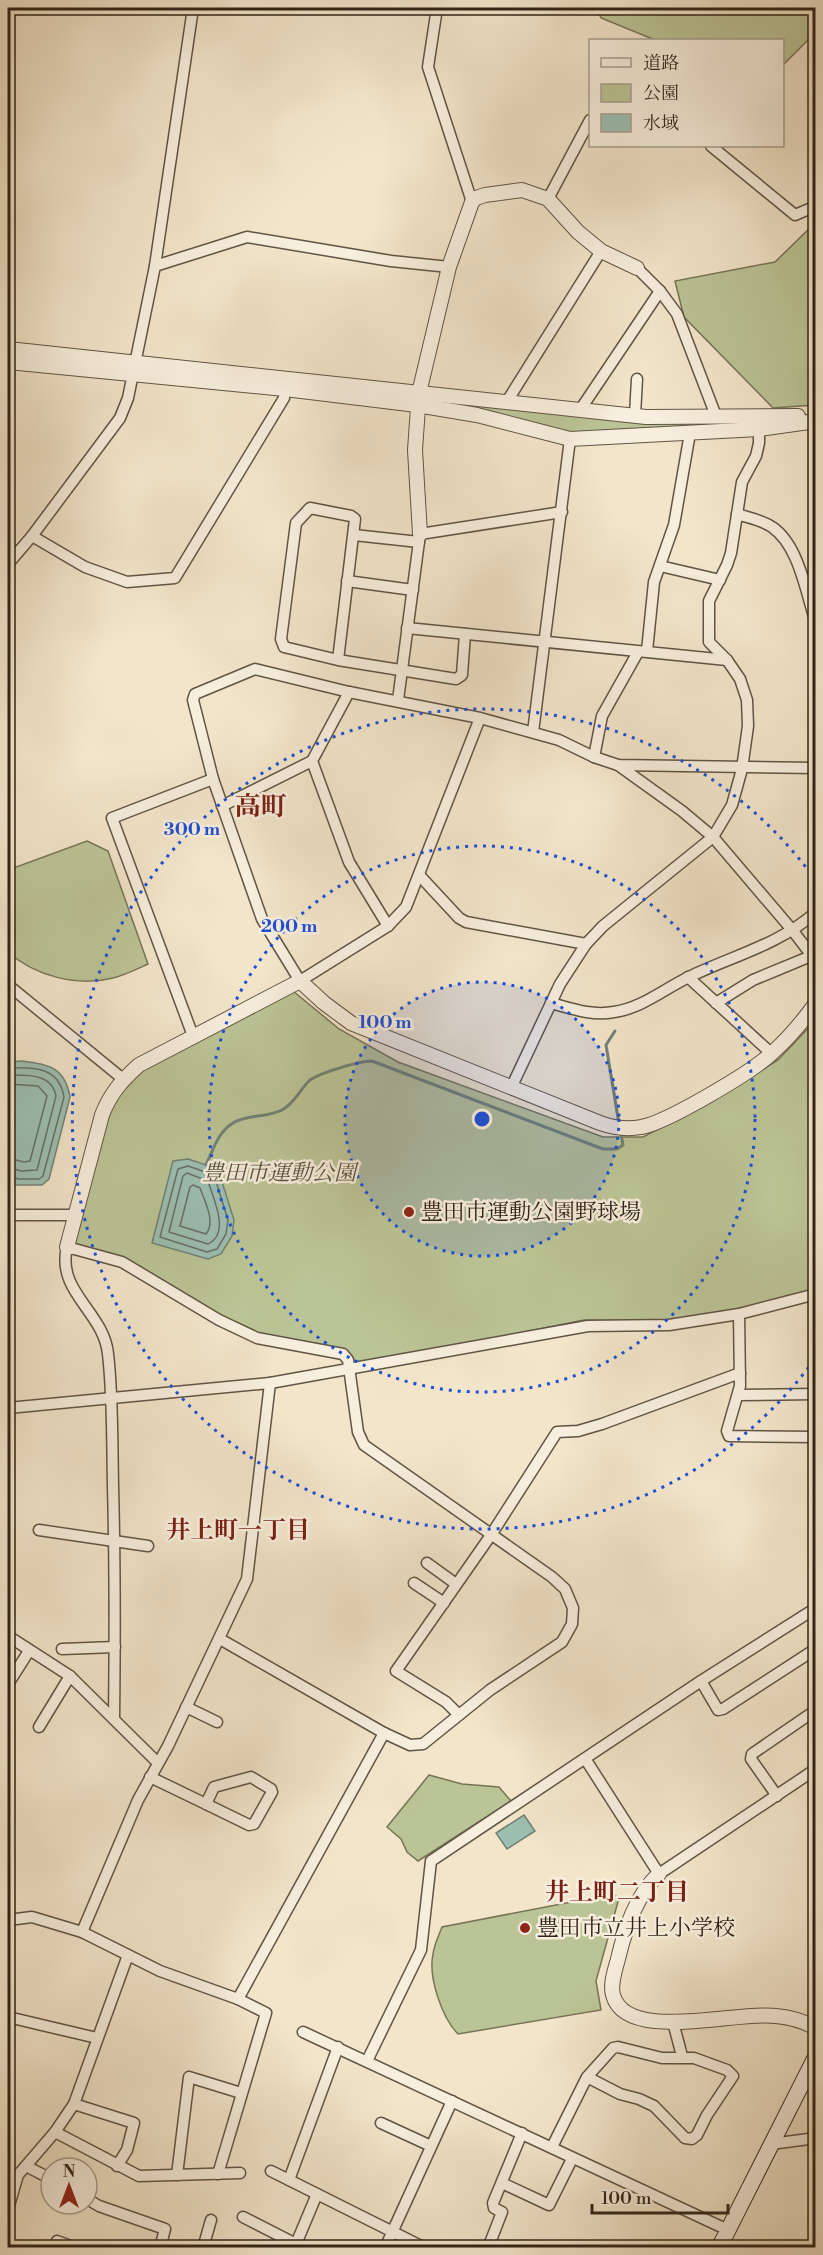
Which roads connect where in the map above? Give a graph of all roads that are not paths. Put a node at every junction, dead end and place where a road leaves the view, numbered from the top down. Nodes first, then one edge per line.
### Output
1 (193, 8) edge
2 (436, 8) edge
3 (589, 124) edge
4 (712, 147) edge
5 (548, 199) junction
6 (472, 202) junction
7 (816, 206) edge
8 (601, 251) junction
9 (155, 266) junction
10 (450, 267) junction
11 (636, 268) joint
12 (660, 291) junction
13 (8, 349) edge
14 (8, 362) edge
15 (134, 368) junction
16 (637, 380) dead end
17 (285, 389) junction
18 (418, 399) junction
19 (506, 402) junction
20 (580, 410) junction
21 (635, 415) junction
22 (716, 416) junction
23 (816, 416) edge
24 (815, 421) edge
25 (759, 429) junction
26 (690, 433) junction
27 (570, 439) junction
28 (562, 512) junction
29 (737, 514) junction
30 (354, 535) junction
31 (32, 536) junction
32 (420, 538) junction
33 (8, 564) edge
34 (660, 566) junction
35 (347, 580) junction
36 (720, 580) junction
37 (413, 590) junction
38 (816, 623) edge
39 (407, 628) junction
40 (465, 634) junction
41 (544, 642) junction
42 (643, 652) junction
43 (338, 660) junction
44 (727, 660) junction
45 (401, 671) junction
46 (349, 692) junction
47 (398, 700) junction
48 (480, 718) junction
49 (533, 732) junction
50 (594, 758) junction
51 (312, 761) junction
52 (618, 765) junction
53 (816, 768) edge
54 (742, 769) junction
55 (213, 779) junction
56 (222, 806) junction
57 (713, 837) junction
58 (420, 876) junction
59 (816, 912) edge
60 (388, 926) junction
61 (793, 931) junction
62 (586, 944) junction
63 (813, 958) edge
64 (688, 977) junction
65 (300, 981) junction
66 (8, 985) edge
67 (551, 1003) junction
68 (716, 1003) junction
69 (816, 1003) edge
70 (193, 1036) junction
71 (772, 1054) junction
72 (123, 1079) junction
73 (511, 1088) junction
74 (8, 1215) edge
75 (75, 1215) junction
76 (67, 1247) junction
77 (816, 1294) edge
78 (739, 1314) junction
79 (349, 1367) junction
80 (740, 1373) junction
81 (270, 1383) junction
82 (816, 1394) edge
83 (739, 1395) junction
84 (112, 1397) junction
85 (8, 1408) edge
86 (816, 1437) edge
87 (39, 1530) dead end
88 (491, 1534) junction
89 (114, 1541) junction
90 (148, 1546) dead end
91 (427, 1563) dead end
92 (414, 1583) dead end
93 (456, 1584) junction
94 (444, 1603) junction
95 (814, 1612) edge
96 (8, 1636) edge
97 (220, 1639) junction
98 (115, 1647) junction
99 (62, 1649) dead end
100 (30, 1651) junction
101 (816, 1652) edge
102 (70, 1676) junction
103 (701, 1681) junction
104 (8, 1684) edge
105 (186, 1707) junction
106 (816, 1710) edge
107 (459, 1715) junction
108 (114, 1718) junction
109 (217, 1722) dead end
110 (39, 1727) dead end
111 (384, 1733) junction
112 (586, 1760) junction
113 (158, 1763) junction
114 (816, 1770) edge
115 (150, 1777) junction
116 (777, 1796) junction
117 (206, 1804) junction
118 (659, 1874) junction
119 (8, 1920) edge
120 (82, 1932) junction
121 (128, 1955) junction
122 (238, 1999) junction
123 (8, 2017) edge
124 (673, 2022) junction
125 (816, 2028) edge
126 (303, 2032) dead end
127 (97, 2038) junction
128 (338, 2047) junction
129 (682, 2056) junction
130 (816, 2056) edge
131 (367, 2061) junction
132 (587, 2077) junction
133 (241, 2093) junction
134 (452, 2101) junction
135 (74, 2104) junction
136 (381, 2122) dead end
137 (54, 2132) junction
138 (522, 2133) junction
139 (816, 2138) edge
140 (771, 2144) junction
141 (431, 2146) junction
142 (552, 2147) junction
143 (572, 2159) junction
144 (26, 2166) junction
145 (117, 2166) junction
146 (271, 2171) dead end
147 (39, 2173) edge
148 (240, 2173) dead end
149 (13, 2174) edge
150 (218, 2174) junction
151 (177, 2175) junction
152 (289, 2180) junction
153 (502, 2183) junction
154 (317, 2194) junction
155 (99, 2206) edge
156 (8, 2209) edge
157 (243, 2217) dead end
158 (212, 2220) dead end
159 (728, 2230) junction
160 (391, 2232) junction
161 (300, 2246) edge
162 (56, 2247) edge
163 (76, 2247) edge
164 (160, 2247) edge
165 (203, 2247) edge
166 (385, 2247) edge
167 (425, 2247) edge
168 (488, 2247) edge
169 (719, 2247) edge

1 - 9 street
2 - 6 street
3 - 5 street
4 - 7 street
5 - 6 street
5 - 8 street
6 - 10 street
8 - 11 street
8 - 19 street
9 - 10 street
9 - 15 street
10 - 18 street
11 - 12 street
12 - 20 street
12 - 22 street
13 - 15 street
14 - 15 street
15 - 17 street
15 - 18 street
15 - 31 street
16 - 21 street
17 - 18 street
17 - 31 street
18 - 19 street
18 - 27 street
18 - 32 street
19 - 20 street
20 - 21 street
21 - 22 street
22 - 23 street
24 - 25 street
25 - 26 street
25 - 29 street
26 - 27 street
26 - 34 street
27 - 28 street
28 - 32 street
28 - 41 street
29 - 36 street
29 - 38 street
30 - 32 street
30 - 35 street
30 - 43 street
31 - 33 street
32 - 37 street
34 - 36 street
34 - 42 street
35 - 37 street
35 - 43 street
36 - 44 street
37 - 39 street
39 - 40 street
39 - 45 street
40 - 41 street
40 - 45 street
41 - 42 street
41 - 49 street
42 - 44 street
42 - 50 street
43 - 45 street
44 - 54 street
45 - 47 street
46 - 47 street
46 - 51 street
46 - 55 street
47 - 48 street
48 - 49 street
48 - 58 street
49 - 50 street
50 - 52 street
51 - 56 street
51 - 60 street
52 - 54 street
52 - 57 street
53 - 54 street
54 - 57 street
55 - 56 street
55 - 70 street
56 - 65 street
57 - 61 street
57 - 62 street
58 - 60 street
58 - 62 street
59 - 61 street
60 - 65 street
61 - 63 street
61 - 64 street
62 - 67 street
63 - 68 street
64 - 67 street
64 - 68 street
65 - 70 street
65 - 73 street
66 - 72 street
67 - 73 street
68 - 71 street
69 - 71 street
70 - 72 street
71 - 73 street
72 - 75 street
74 - 75 street
75 - 76 street
76 - 79 street
76 - 84 street
77 - 78 street
78 - 79 street
78 - 80 street
79 - 81 street
79 - 88 street
80 - 83 street
80 - 88 street
81 - 84 street
81 - 97 street
82 - 83 street
83 - 86 street
84 - 85 street
84 - 89 street
87 - 89 street
88 - 93 street
88 - 107 street
89 - 90 street
89 - 98 street
91 - 93 street
92 - 94 street
93 - 94 street
94 - 107 street
95 - 103 street
96 - 100 street
97 - 105 street
97 - 111 street
98 - 99 street
98 - 108 street
100 - 102 street
100 - 104 street
101 - 103 street
102 - 108 street
102 - 110 street
103 - 112 street
105 - 109 street
105 - 113 street
106 - 116 street
107 - 111 street
108 - 113 street
111 - 122 street
112 - 118 street
112 - 131 street
113 - 115 street
114 - 116 street
115 - 117 street
115 - 120 street
116 - 118 street
117 - 117 street
118 - 124 street
119 - 120 street
120 - 121 street
121 - 122 street
121 - 127 street
122 - 133 street
123 - 127 street
124 - 125 street
124 - 129 street
126 - 128 street
127 - 135 street
128 - 131 street
128 - 152 street
129 - 132 street
129 - 132 street
130 - 140 main road
131 - 134 street
132 - 142 street
133 - 150 street
133 - 151 street
134 - 138 street
134 - 141 street
135 - 137 street
135 - 145 street
136 - 141 street
137 - 144 street
137 - 145 street
138 - 142 street
138 - 153 street
139 - 140 street
140 - 159 main road
141 - 160 street
142 - 143 street
143 - 153 street
143 - 159 street
144 - 147 street
144 - 149 street
145 - 151 street
146 - 152 street
148 - 150 street
149 - 156 street
150 - 151 street
152 - 154 street
153 - 168 street
154 - 160 street
154 - 161 street
155 - 164 street
157 - 161 street
158 - 165 street
159 - 169 main road
160 - 166 street
160 - 167 street
162 - 163 street

